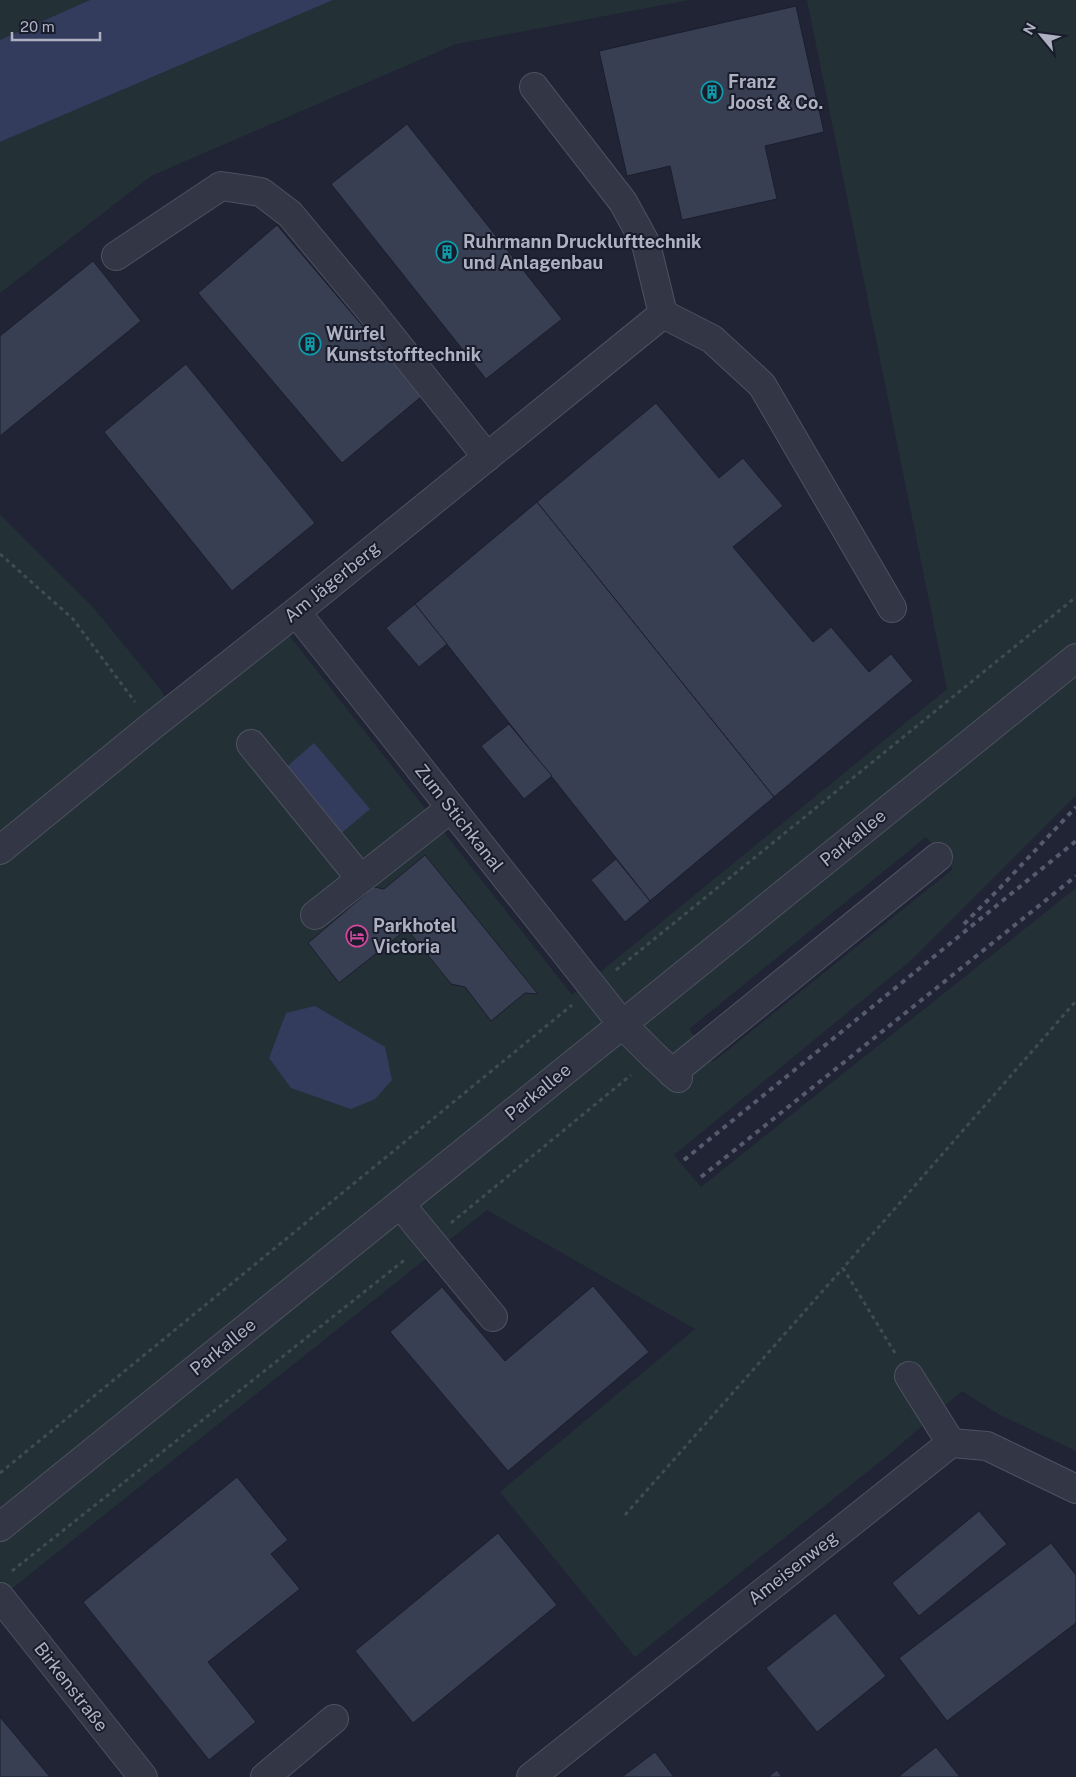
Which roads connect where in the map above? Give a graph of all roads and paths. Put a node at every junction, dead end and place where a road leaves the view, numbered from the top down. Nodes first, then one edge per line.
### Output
1 (534, 87) dead end
2 (116, 256) dead end
3 (663, 314) junction
4 (487, 457) junction
5 (0, 554) edge
6 (1076, 597) edge
7 (892, 608) dead end
8 (296, 612) junction
9 (1076, 658) edge
10 (152, 725) junction
11 (251, 744) dead end
12 (451, 808) junction
13 (0, 850) edge
14 (938, 857) dead end
15 (361, 879) junction
16 (315, 915) dead end
17 (594, 988) junction
18 (1076, 1000) edge
19 (622, 1024) junction
20 (668, 1069) junction
21 (400, 1204) junction
22 (429, 1241) junction
23 (843, 1268) junction
24 (493, 1318) dead end
25 (909, 1376) joint
26 (951, 1443) junction
27 (0, 1473) edge
28 (1076, 1489) edge
29 (625, 1515) dead end
30 (0, 1527) edge
31 (4, 1586) edge
32 (334, 1719) dead end
33 (143, 1777) edge
34 (265, 1777) edge
35 (530, 1777) edge

1 - 3 street
2 - 4 street
3 - 4 street, Am Jägerberg
3 - 7 street
4 - 8 street, Am Jägerberg
5 - 10 path
6 - 17 path
8 - 10 street, Am Jägerberg
8 - 12 street, Zum Stichkanal
9 - 19 street, Parkallee
10 - 13 street, Am Jägerberg
11 - 15 street
12 - 15 street
12 - 17 street, Zum Stichkanal
14 - 20 street
15 - 16 street
17 - 19 street, Zum Stichkanal
17 - 27 path
18 - 23 path
19 - 20 street, Zum Stichkanal
19 - 21 street, Parkallee
20 - 22 path
21 - 22 street
21 - 30 street, Parkallee
22 - 24 street
22 - 31 path
23 - 25 path
23 - 29 path
25 - 26 street
26 - 28 street
26 - 35 street, Ameisenweg
31 - 33 street, Birkenstraße
32 - 34 street

